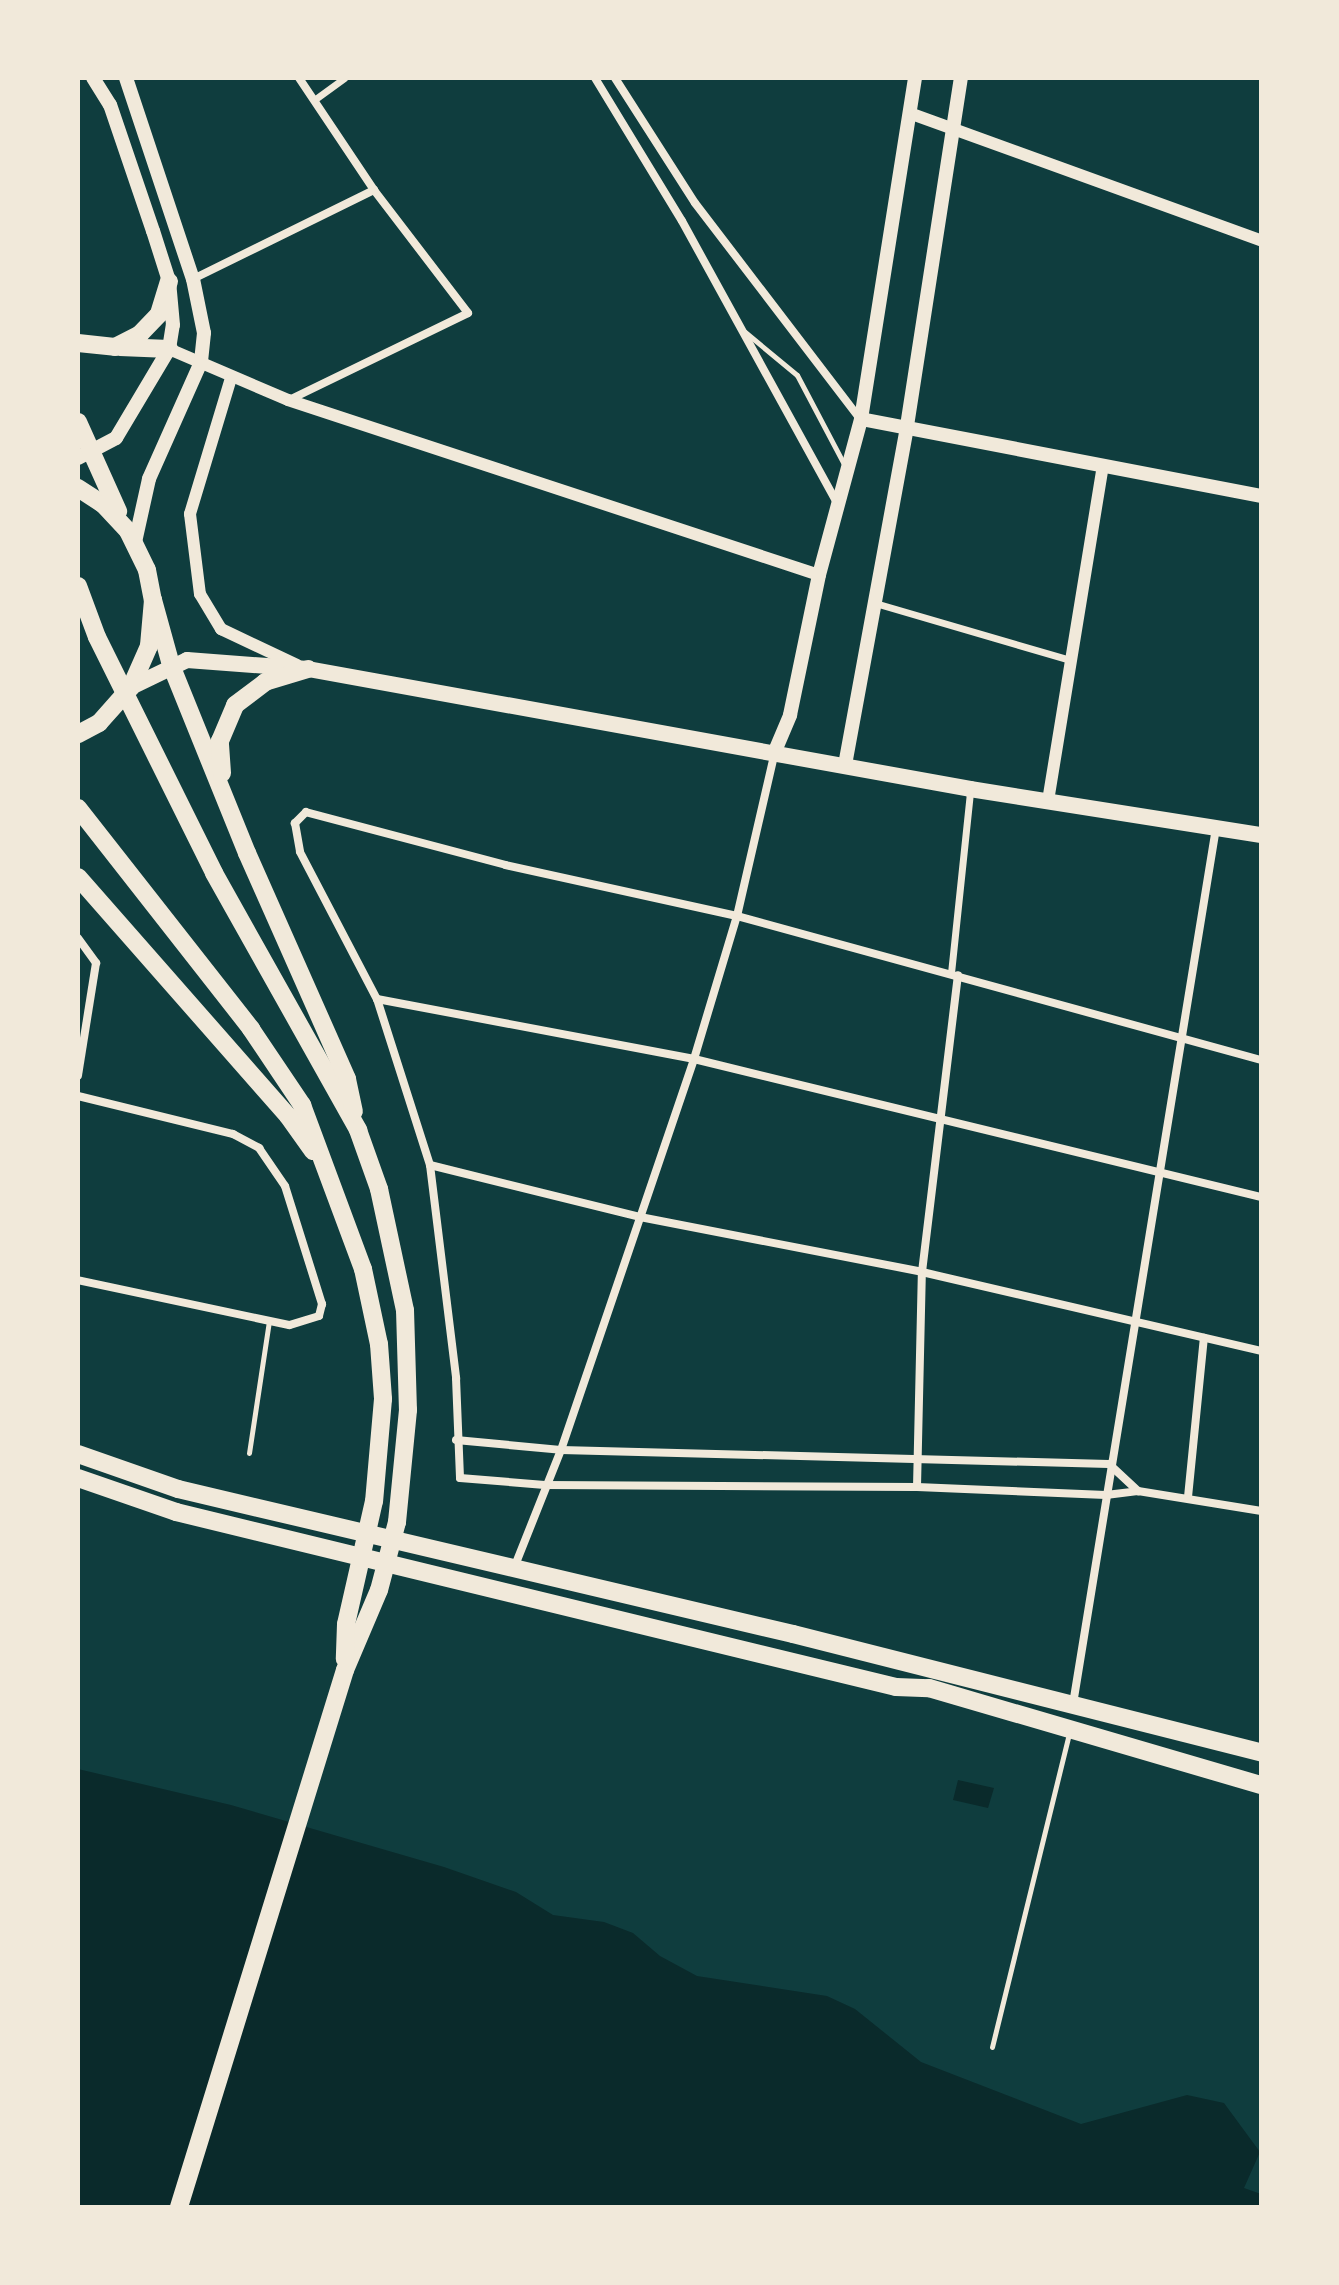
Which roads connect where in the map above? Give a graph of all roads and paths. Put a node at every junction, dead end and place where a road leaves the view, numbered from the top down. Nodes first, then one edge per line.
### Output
1 (93, 78) edge
2 (126, 78) edge
3 (299, 78) edge
4 (344, 78) edge
5 (595, 78) edge
6 (615, 78) edge
7 (915, 78) edge
8 (961, 78) edge
9 (134, 99) junction
10 (314, 100) junction
11 (110, 105) junction
12 (912, 114) junction
13 (954, 127) junction
14 (374, 190) junction
15 (1261, 240) edge
16 (193, 279) junction
17 (169, 281) junction
18 (742, 329) junction
19 (78, 343) edge
20 (115, 347) junction
21 (169, 349) junction
22 (201, 362) junction
23 (231, 378) junction
24 (288, 400) junction
25 (861, 419) junction
26 (78, 422) edge
27 (907, 426) junction
28 (84, 457) edge
29 (1103, 466) junction
30 (846, 468) junction
31 (78, 488) edge
32 (1261, 496) edge
33 (837, 503) junction
34 (132, 536) junction
35 (819, 575) junction
36 (78, 586) edge
37 (153, 600) junction
38 (873, 602) junction
39 (1070, 660) junction
40 (171, 665) junction
41 (308, 669) junction
42 (131, 687) junction
43 (78, 734) edge
44 (775, 751) junction
45 (845, 765) junction
46 (970, 789) junction
47 (226, 796) junction
48 (1048, 801) junction
49 (78, 808) edge
50 (1216, 828) junction
51 (1261, 835) edge
52 (78, 877) edge
53 (737, 916) junction
54 (78, 938) edge
55 (955, 974) junction
56 (377, 999) junction
57 (1179, 1039) junction
58 (694, 1059) junction
59 (1261, 1060) edge
60 (78, 1076) edge
61 (78, 1096) edge
62 (940, 1117) junction
63 (358, 1130) junction
64 (430, 1165) junction
65 (1159, 1173) junction
66 (333, 1179) junction
67 (1261, 1197) edge
68 (640, 1217) junction
69 (922, 1272) junction
70 (78, 1280) edge
71 (269, 1321) junction
72 (1134, 1321) junction
73 (1204, 1338) junction
74 (1261, 1351) edge
75 (456, 1440) junction
76 (561, 1450) junction
77 (249, 1453) dead end
78 (78, 1454) edge
79 (919, 1456) junction
80 (1109, 1464) junction
81 (78, 1478) edge
82 (545, 1485) junction
83 (917, 1487) junction
84 (1138, 1491) junction
85 (1106, 1495) junction
86 (1188, 1497) junction
87 (1261, 1511) edge
88 (513, 1572) junction
89 (345, 1670) junction
90 (1073, 1705) junction
91 (1070, 1726) junction
92 (1261, 1752) edge
93 (1261, 1785) edge
94 (992, 2047) dead end
95 (179, 2207) edge

1 - 11 main road
2 - 9 main road
3 - 10 street
4 - 10 street
5 - 18 street
6 - 25 street
7 - 12 main road
8 - 13 main road
9 - 11 main road
9 - 16 main road
10 - 14 street
11 - 17 main road
12 - 13 street
12 - 25 main road
13 - 15 street
13 - 27 main road
14 - 16 street
14 - 24 street
16 - 22 main road
17 - 20 highway
17 - 21 main road
18 - 30 lane
18 - 33 street
19 - 20 highway
20 - 21 highway
21 - 22 street
21 - 28 main road
22 - 23 street
22 - 34 main road
23 - 24 street
23 - 41 street
24 - 35 street
25 - 27 main road
25 - 30 main road
26 - 28 highway
27 - 29 main road
27 - 38 main road
28 - 34 highway
29 - 32 main road
29 - 39 street
30 - 33 main road
31 - 34 highway
33 - 35 main road
34 - 37 highway
35 - 44 main road
36 - 63 highway
37 - 40 highway
37 - 42 highway
38 - 39 street
38 - 45 main road
39 - 48 street
40 - 41 main road
40 - 42 main road
40 - 47 highway
41 - 44 main road
41 - 47 highway
42 - 43 highway
44 - 45 main road
44 - 53 street
45 - 46 main road
46 - 48 main road
46 - 55 street
47 - 63 highway
48 - 50 main road
49 - 66 highway
50 - 51 main road
50 - 57 street
52 - 66 highway
53 - 55 street
53 - 56 street
53 - 58 street
54 - 60 street
55 - 57 street
55 - 62 street
56 - 58 street
56 - 64 street
57 - 59 street
57 - 65 street
58 - 62 street
58 - 68 street
61 - 71 street
62 - 65 street
62 - 69 street
63 - 89 highway
64 - 68 street
64 - 75 street
65 - 67 street
65 - 72 street
66 - 89 highway
68 - 69 street
68 - 76 street
69 - 72 street
69 - 79 street
70 - 71 street
71 - 77 lane
72 - 73 street
72 - 80 street
73 - 74 street
73 - 86 street
75 - 76 street
75 - 82 street
76 - 79 street
76 - 82 street
78 - 88 highway
79 - 80 street
79 - 83 street
80 - 84 street
80 - 85 street
81 - 91 highway
82 - 83 street
82 - 88 street
83 - 85 street
84 - 85 street
84 - 86 street
85 - 90 street
86 - 87 street
88 - 90 highway
89 - 95 highway
90 - 92 highway
91 - 93 highway
91 - 94 lane

